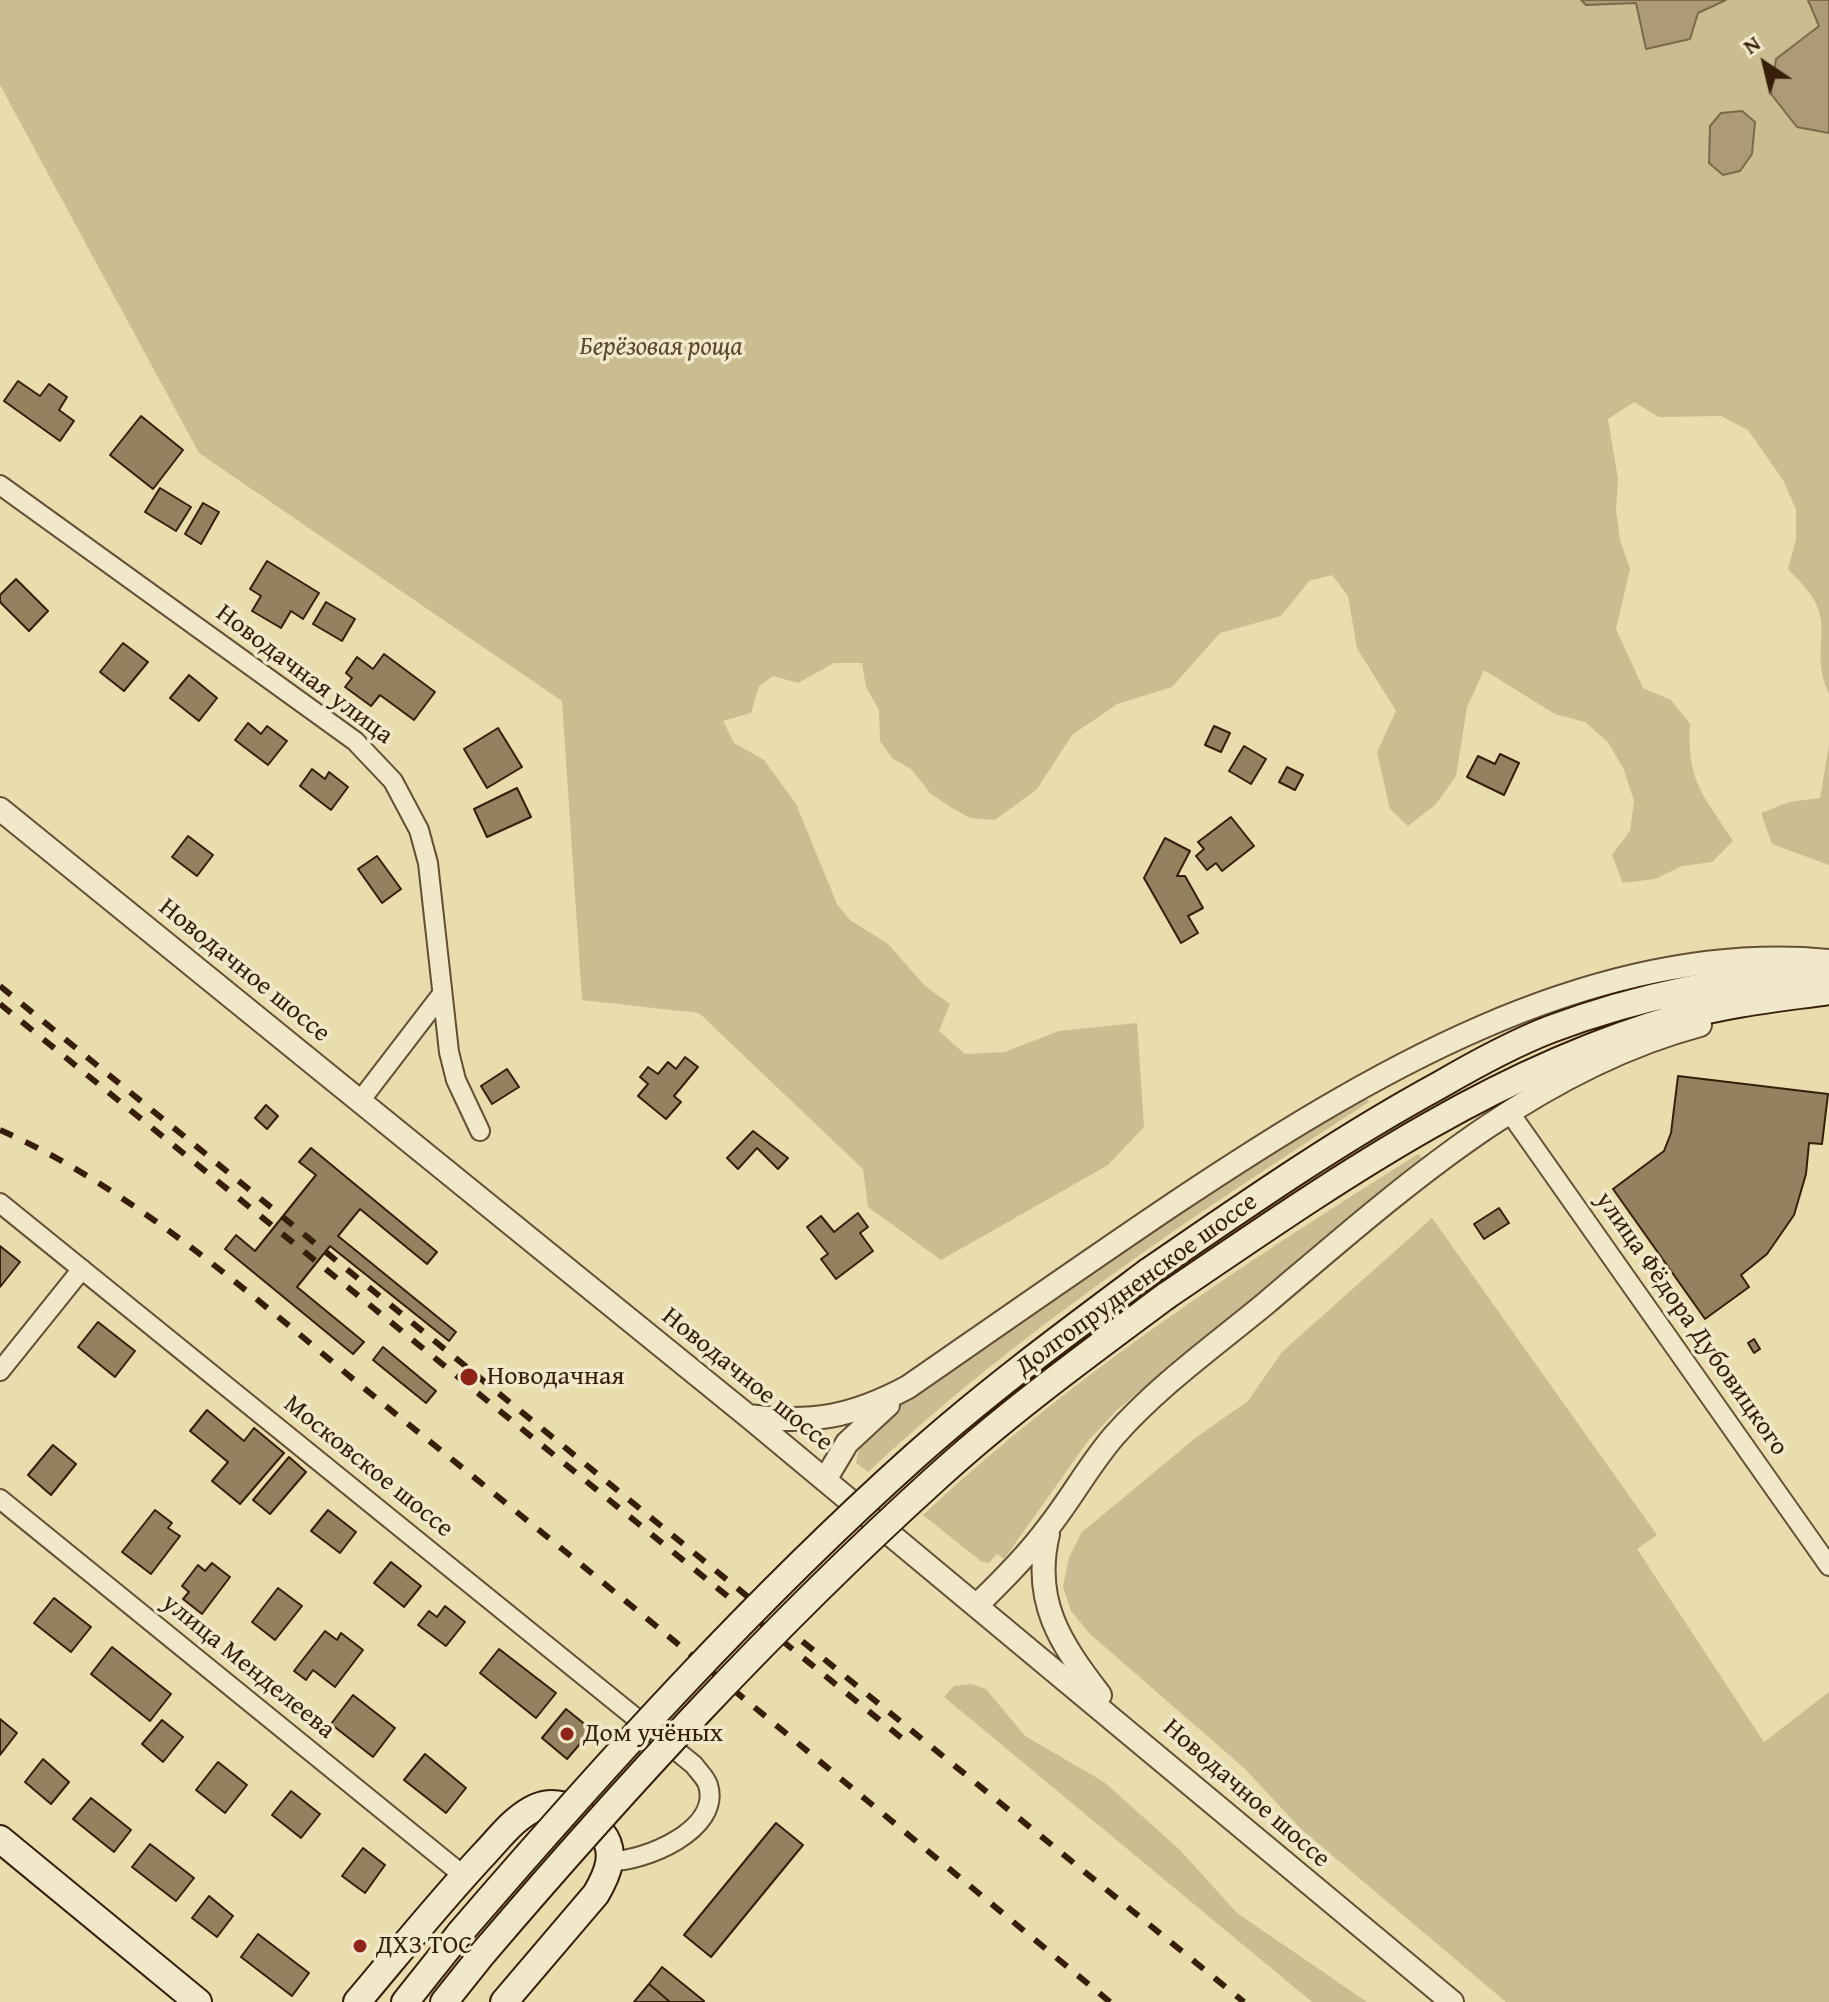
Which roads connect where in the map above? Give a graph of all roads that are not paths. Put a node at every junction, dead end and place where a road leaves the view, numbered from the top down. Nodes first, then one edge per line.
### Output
1 (0, 485) edge
2 (0, 809) edge
3 (1829, 961) edge
4 (1829, 972) edge
5 (1829, 992) edge
6 (442, 994) junction
7 (360, 1101) junction
8 (1510, 1113) junction
9 (480, 1131) dead end
10 (0, 1203) edge
11 (82, 1269) junction
12 (0, 1371) edge
13 (908, 1387) junction
14 (748, 1416) junction
15 (825, 1480) junction
16 (0, 1499) edge
17 (1049, 1527) junction
18 (1829, 1566) edge
19 (977, 1605) junction
20 (1123, 1724) junction
21 (0, 1839) edge
22 (610, 1861) junction
23 (464, 1876) junction
24 (198, 2002) edge
25 (358, 2002) edge
26 (405, 2002) edge
27 (444, 2002) edge
28 (504, 2002) edge
29 (1452, 2002) edge

1 - 6 street, Новодачная улица
2 - 7 street, Новодачное шоссе
3 - 13 street
4 - 26 main road, Долгопрудненское шоссе, bridge
5 - 8 street
5 - 27 main road, Долгопрудненское шоссе, bridge
6 - 7 street
6 - 9 street, Новодачная улица
7 - 14 street, Новодачное шоссе
8 - 17 street
8 - 18 street, улица Фёдора Дубовицкого
10 - 11 street, Московское шоссе
11 - 12 street
11 - 22 street, Московское шоссе
13 - 14 street
13 - 15 street
14 - 15 street, Новодачное шоссе
15 - 19 street, Новодачное шоссе
16 - 23 street, улица Менделеева
17 - 19 street
17 - 20 street
19 - 20 street, Новодачное шоссе
20 - 29 street, Новодачное шоссе
21 - 24 main road
22 - 23 main road
22 - 28 main road
23 - 25 main road

